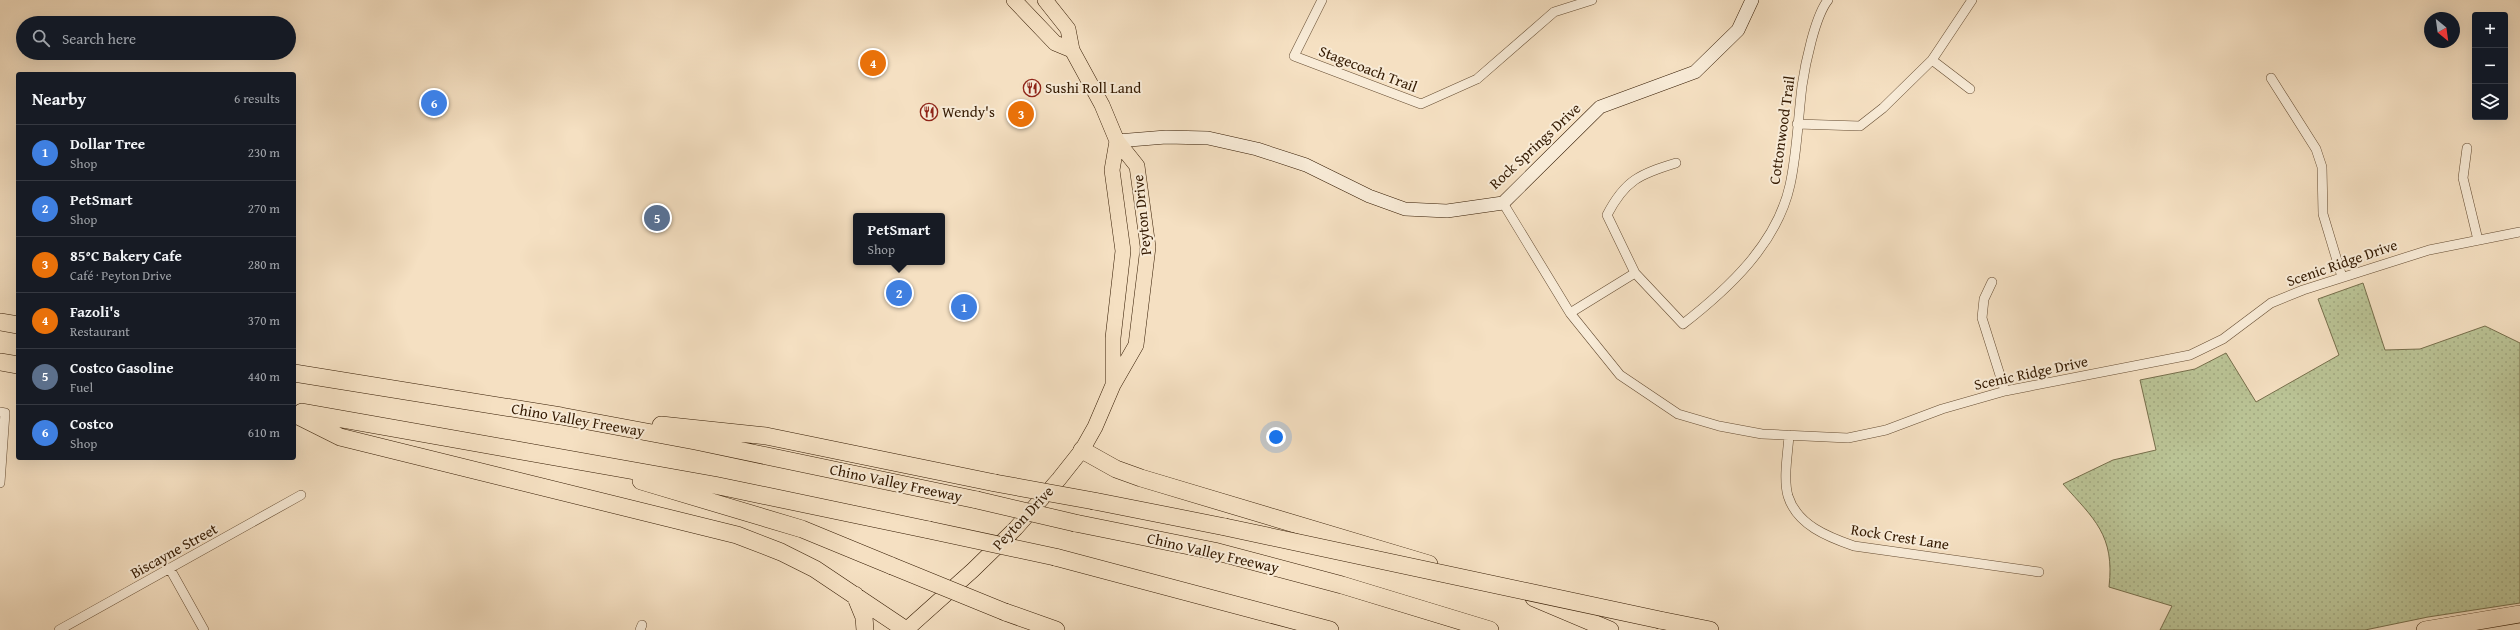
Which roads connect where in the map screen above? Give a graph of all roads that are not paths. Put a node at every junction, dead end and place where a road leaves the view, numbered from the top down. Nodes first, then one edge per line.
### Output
1 (1014, 0) edge
2 (1045, 0) edge
3 (1322, 0) edge
4 (1592, 0) edge
5 (1752, 0) edge
6 (1828, 0) edge
7 (1972, 0) edge
8 (1072, 50) junction
9 (1932, 60) junction
10 (2271, 78) dead end
11 (1970, 89) dead end
12 (1797, 124) junction
13 (1117, 141) junction
14 (2467, 148) dead end
15 (1676, 163) dead end
16 (1503, 203) junction
17 (2520, 232) edge
18 (2478, 240) junction
19 (1635, 273) junction
20 (2342, 277) junction
21 (1992, 282) dead end
22 (1570, 313) junction
23 (0, 322) edge
24 (16, 325) edge
25 (0, 362) edge
26 (16, 365) edge
27 (296, 373) edge
28 (1113, 385) junction
29 (2005, 390) junction
30 (296, 411) edge
31 (2, 412) edge
32 (296, 415) edge
33 (561, 416) junction
34 (1789, 435) junction
35 (1082, 450) junction
36 (566, 459) junction
37 (0, 483) edge
38 (301, 496) dead end
39 (170, 570) junction
40 (2039, 572) dead end
41 (855, 594) junction
42 (2520, 614) edge
43 (59, 630) edge
44 (204, 630) edge
45 (865, 630) edge
46 (906, 630) edge
47 (1056, 630) edge
48 (1330, 630) edge
49 (1490, 630) edge
50 (1610, 630) edge
51 (1710, 630) edge
52 (2425, 630) edge

1 - 8 main road
2 - 8 main road, Peyton Drive
3 - 4 street, Stagecoach Trail
5 - 16 street, Rock Springs Drive
6 - 12 street, Cottonwood Trail
7 - 9 street
8 - 13 main road, Peyton Drive
9 - 11 street
9 - 12 street
10 - 20 street
12 - 19 street, Cottonwood Trail
13 - 16 street, Rock Springs Drive
13 - 28 main road, Peyton Drive
13 - 28 main road, Peyton Drive
14 - 18 street
15 - 19 street
16 - 22 street, Scenic Ridge Drive
17 - 18 street, Scenic Ridge Drive
18 - 20 street, Scenic Ridge Drive
19 - 22 street
20 - 29 street, Scenic Ridge Drive
21 - 29 street
22 - 34 street, Scenic Ridge Drive
23 - 24 highway
25 - 26 highway
27 - 33 highway, Chino Valley Freeway
28 - 35 main road, Peyton Drive
29 - 34 street, Scenic Ridge Drive
30 - 36 highway
31 - 37 street
32 - 41 highway
33 - 49 highway, Chino Valley Freeway, bridge
33 - 51 highway, bridge
34 - 40 street, Rock Crest Lane
35 - 46 main road, Peyton Drive
35 - 50 highway
36 - 47 highway, bridge
36 - 48 highway, bridge
38 - 39 street, Biscayne Street
39 - 43 street, Biscayne Street
39 - 44 street
41 - 45 highway
41 - 46 highway
42 - 52 highway

